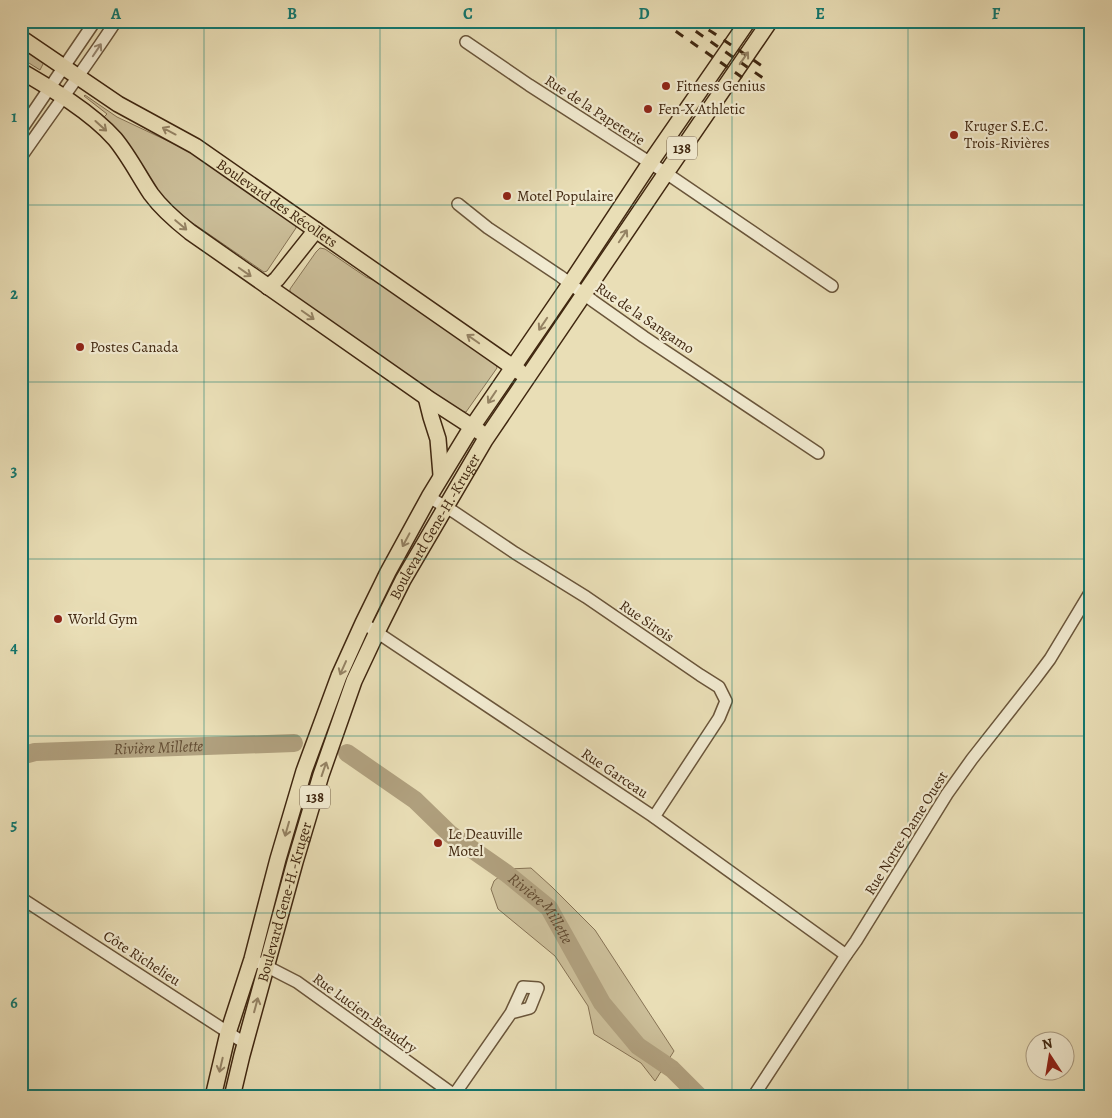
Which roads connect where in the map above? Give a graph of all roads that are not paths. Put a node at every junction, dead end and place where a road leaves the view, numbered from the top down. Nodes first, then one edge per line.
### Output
1 (94, 21) edge
2 (116, 21) edge
3 (748, 21) edge
4 (770, 21) edge
5 (21, 38) edge
6 (466, 42) dead end
7 (63, 68) junction
8 (21, 71) edge
9 (78, 78) junction
10 (49, 88) junction
11 (62, 97) junction
12 (21, 130) edge
13 (21, 158) edge
14 (650, 163) junction
15 (666, 172) junction
16 (458, 204) dead end
17 (316, 230) junction
18 (570, 284) junction
19 (832, 286) dead end
20 (268, 287) junction
21 (584, 294) junction
22 (513, 367) junction
23 (527, 378) junction
24 (426, 397) junction
25 (472, 427) junction
26 (488, 437) junction
27 (818, 453) dead end
28 (441, 475) junction
29 (429, 497) junction
30 (445, 506) junction
31 (1091, 591) edge
32 (363, 623) junction
33 (377, 632) junction
34 (654, 817) junction
35 (21, 898) edge
36 (846, 955) junction
37 (252, 959) junction
38 (267, 967) junction
39 (510, 1013) dead end
40 (228, 1033) junction
41 (246, 1044) junction
42 (455, 1096) edge
43 (213, 1097) edge
44 (232, 1097) edge
45 (753, 1097) edge

1 - 7 street
9 -> 2 street
3 - 14 main road, Boulevard Gene-H.-Kruger / 138
15 -> 4 main road, Boulevard Gene-H.-Kruger / 138
5 - 7 main road, Boulevard des Récollets
6 - 14 street, Rue de la Papeterie
7 - 9 main road, Boulevard des Récollets
7 - 10 street
8 - 10 main road
9 - 11 street
17 -> 9 main road, Boulevard des Récollets
10 - 11 main road
10 - 12 street
11 - 13 street
11 -> 20 main road
14 - 15 street, Rue de la Papeterie
14 - 18 main road, Boulevard Gene-H.-Kruger / 138
15 - 19 street, Rue de la Papeterie
21 -> 15 main road, Boulevard Gene-H.-Kruger / 138
16 - 18 street, Rue de la Sangamo
17 - 20 main road
22 -> 17 main road, Boulevard des Récollets
18 - 21 street, Rue de la Sangamo
18 -> 22 main road, Boulevard Gene-H.-Kruger / 138
20 -> 24 main road
21 - 23 main road, Boulevard Gene-H.-Kruger / 138
21 - 27 street, Rue de la Sangamo
22 - 23 main road, Boulevard des Récollets
22 -> 25 main road, Boulevard Gene-H.-Kruger / 138
23 - 26 main road, Boulevard Gene-H.-Kruger / 138
24 - 25 main road
24 - 28 main road
25 - 26 main road
25 - 28 main road, Boulevard Gene-H.-Kruger / 138
26 - 30 main road, Boulevard Gene-H.-Kruger / 138
28 - 29 main road, Boulevard Gene-H.-Kruger / 138
29 - 30 street, Rue Sirois
29 -> 32 main road, Boulevard Gene-H.-Kruger / 138
30 - 33 main road, Boulevard Gene-H.-Kruger / 138
30 - 34 street, Rue Sirois
31 - 36 street, Rue Notre-Dame Ouest
32 - 33 street, Rue Garceau
32 -> 37 main road, Boulevard Gene-H.-Kruger / 138
33 - 34 street, Rue Garceau
38 -> 33 main road, Boulevard Gene-H.-Kruger / 138
34 - 36 street, Rue Garceau
35 - 40 street, Côte Richelieu
36 - 45 street, Rue Notre-Dame Ouest
37 - 38 street, Rue Lucien-Beaudry
37 - 40 main road, Boulevard Gene-H.-Kruger / 138
41 -> 38 main road, Boulevard Gene-H.-Kruger / 138
38 - 42 street, Rue Lucien-Beaudry
39 - 42 street
40 - 41 street, Côte Richelieu
40 -> 43 main road, Boulevard Gene-H.-Kruger / 138
41 - 44 main road, Boulevard Gene-H.-Kruger / 138

